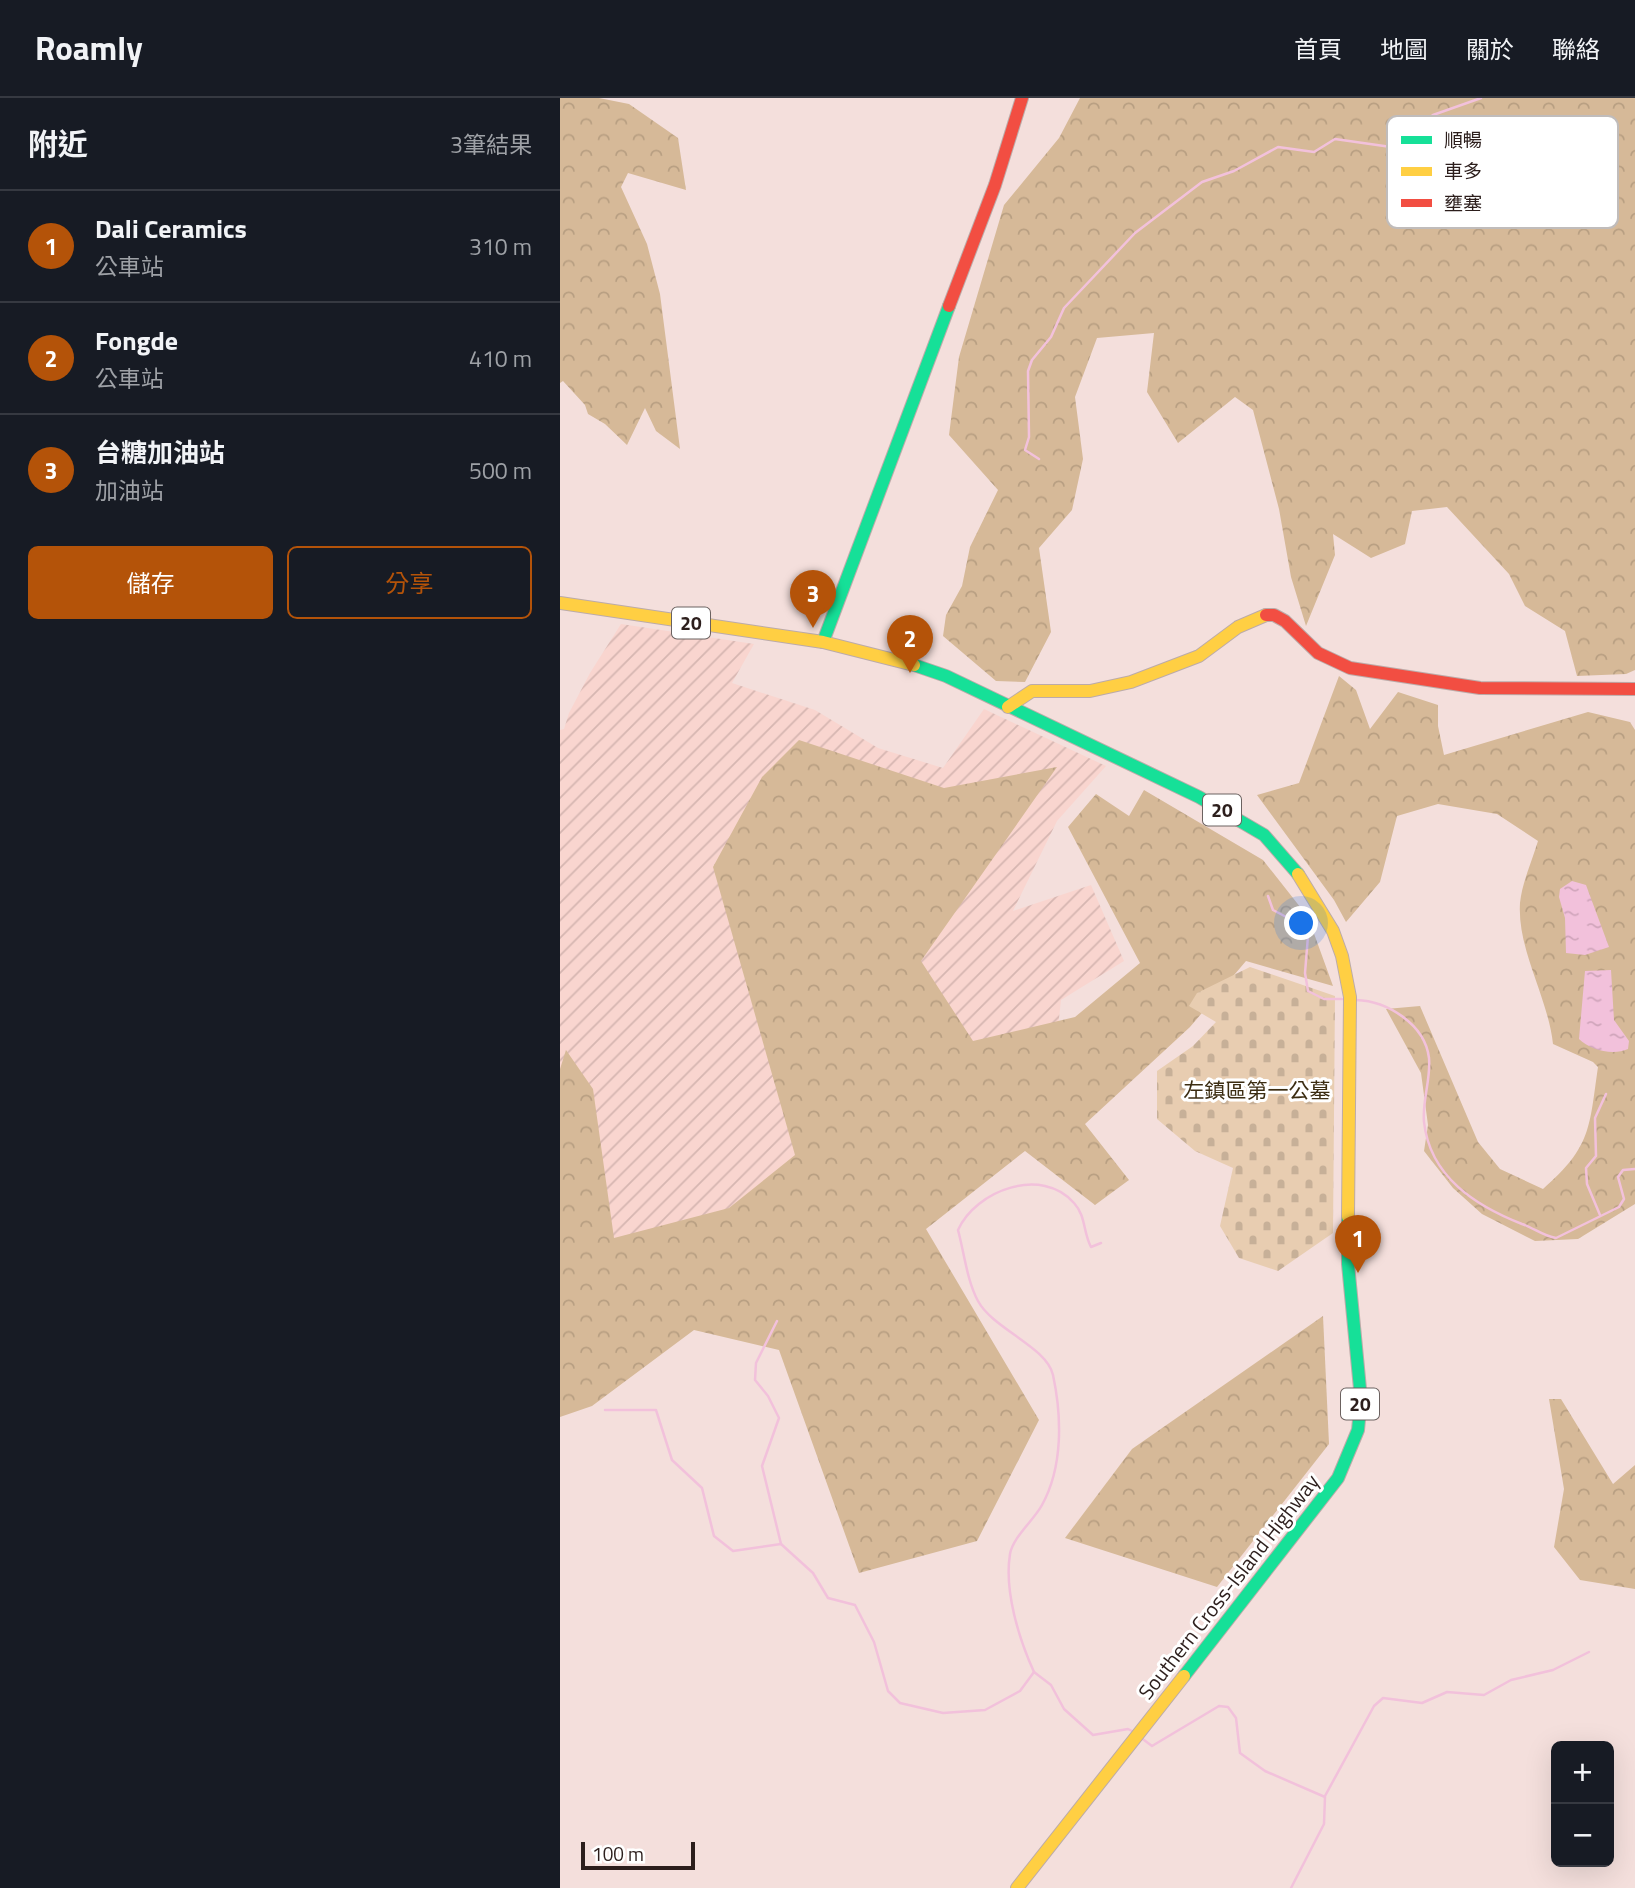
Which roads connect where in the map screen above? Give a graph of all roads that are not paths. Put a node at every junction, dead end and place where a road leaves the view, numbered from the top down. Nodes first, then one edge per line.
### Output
1 (1022, 98) edge
2 (560, 603) edge
3 (822, 642) junction
4 (1635, 689) edge
5 (1009, 707) junction
6 (1017, 1888) edge

1 - 3 main road
2 - 3 main road, Southern Cross-Island Highway / 20
3 - 5 main road, Southern Cross-Island Highway / 20
4 - 5 main road
5 - 6 main road, Southern Cross-Island Highway / 20

